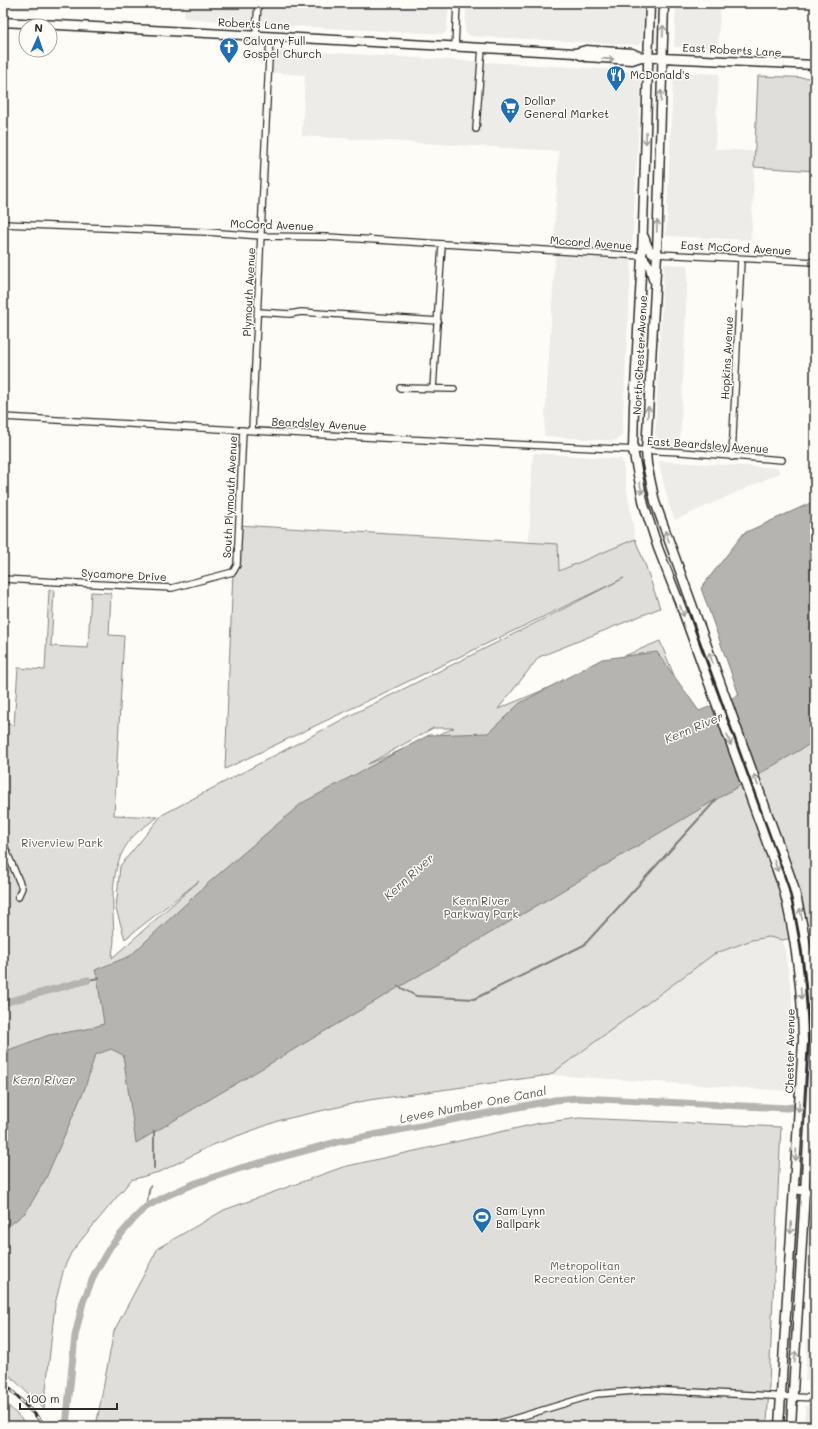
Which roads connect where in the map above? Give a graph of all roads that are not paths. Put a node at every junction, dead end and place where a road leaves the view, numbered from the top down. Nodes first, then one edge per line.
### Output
1 (258, 3) edge
2 (457, 3) edge
3 (650, 3) edge
4 (664, 3) edge
5 (3, 22) edge
6 (256, 35) junction
7 (270, 36) junction
8 (455, 47) junction
9 (482, 48) junction
10 (644, 57) junction
11 (662, 58) junction
12 (815, 66) edge
13 (476, 130) dead end
14 (3, 224) edge
15 (643, 232) junction
16 (262, 236) junction
17 (442, 245) junction
18 (539, 250) joint
19 (656, 254) junction
20 (642, 256) junction
21 (741, 259) junction
22 (815, 262) edge
23 (655, 288) junction
24 (258, 312) junction
25 (438, 321) junction
26 (400, 388) dead end
27 (433, 389) junction
28 (454, 389) dead end
29 (3, 417) edge
30 (243, 430) junction
31 (252, 430) junction
32 (633, 450) junction
33 (646, 451) junction
34 (732, 457) junction
35 (782, 460) dead end
36 (237, 565) joint
37 (3, 579) edge
38 (710, 690) joint
39 (725, 694) joint
40 (3, 843) edge
41 (18, 897) dead end
42 (794, 1190) junction
43 (805, 1190) junction
44 (815, 1191) edge
45 (781, 1396) junction
46 (792, 1396) junction
47 (815, 1398) edge
48 (490, 1426) edge
49 (779, 1426) edge
50 (791, 1426) edge

1 - 6 street
2 - 8 street
3 - 10 main road, North Chester Avenue
11 -> 4 main road, North Chester Avenue
5 - 6 main road, Roberts Lane
6 - 7 main road, Roberts Lane
7 - 8 main road, Roberts Lane
7 - 16 street, Plymouth Avenue
8 - 9 main road, Roberts Lane
9 - 10 main road, Roberts Lane
9 - 13 street
10 - 11 main road, East Roberts Lane
10 -> 15 main road, North Chester Avenue
11 - 12 main road, East Roberts Lane
19 -> 11 main road, North Chester Avenue
14 - 16 street, McCord Avenue
15 - 19 main road
15 - 20 main road, North Chester Avenue
16 - 17 street, McCord Avenue
16 - 24 street, Plymouth Avenue
17 - 18 street, McCord Avenue
17 - 25 street
18 - 20 street, Mccord Avenue
19 - 21 street, East McCord Avenue
19 - 23 main road, North Chester Avenue
20 - 23 main road
20 - 32 main road, North Chester Avenue
21 - 22 street, East McCord Avenue
21 - 34 street, Hopkins Avenue
33 -> 23 main road, North Chester Avenue
24 - 25 street
24 - 31 street, Plymouth Avenue
25 - 27 street
26 - 27 street
27 - 28 street
29 - 30 street, Beardsley Avenue
30 - 31 street, Beardsley Avenue
30 - 36 street, South Plymouth Avenue
31 - 32 street, Beardsley Avenue
32 - 33 street, East Beardsley Avenue
32 -> 38 main road, North Chester Avenue
33 - 34 street, East Beardsley Avenue
39 -> 33 main road, North Chester Avenue
34 - 35 street, East Beardsley Avenue
36 - 37 street, Sycamore Drive
38 -> 42 main road, Chester Avenue
43 -> 39 main road, Chester Avenue
40 - 41 street
42 - 43 main road
42 -> 45 main road, Chester Avenue
43 - 44 main road
46 -> 43 main road, Chester Avenue
45 - 46 street
45 - 48 street
45 - 49 main road, Chester Avenue
46 - 47 street
46 - 50 main road, Chester Avenue

